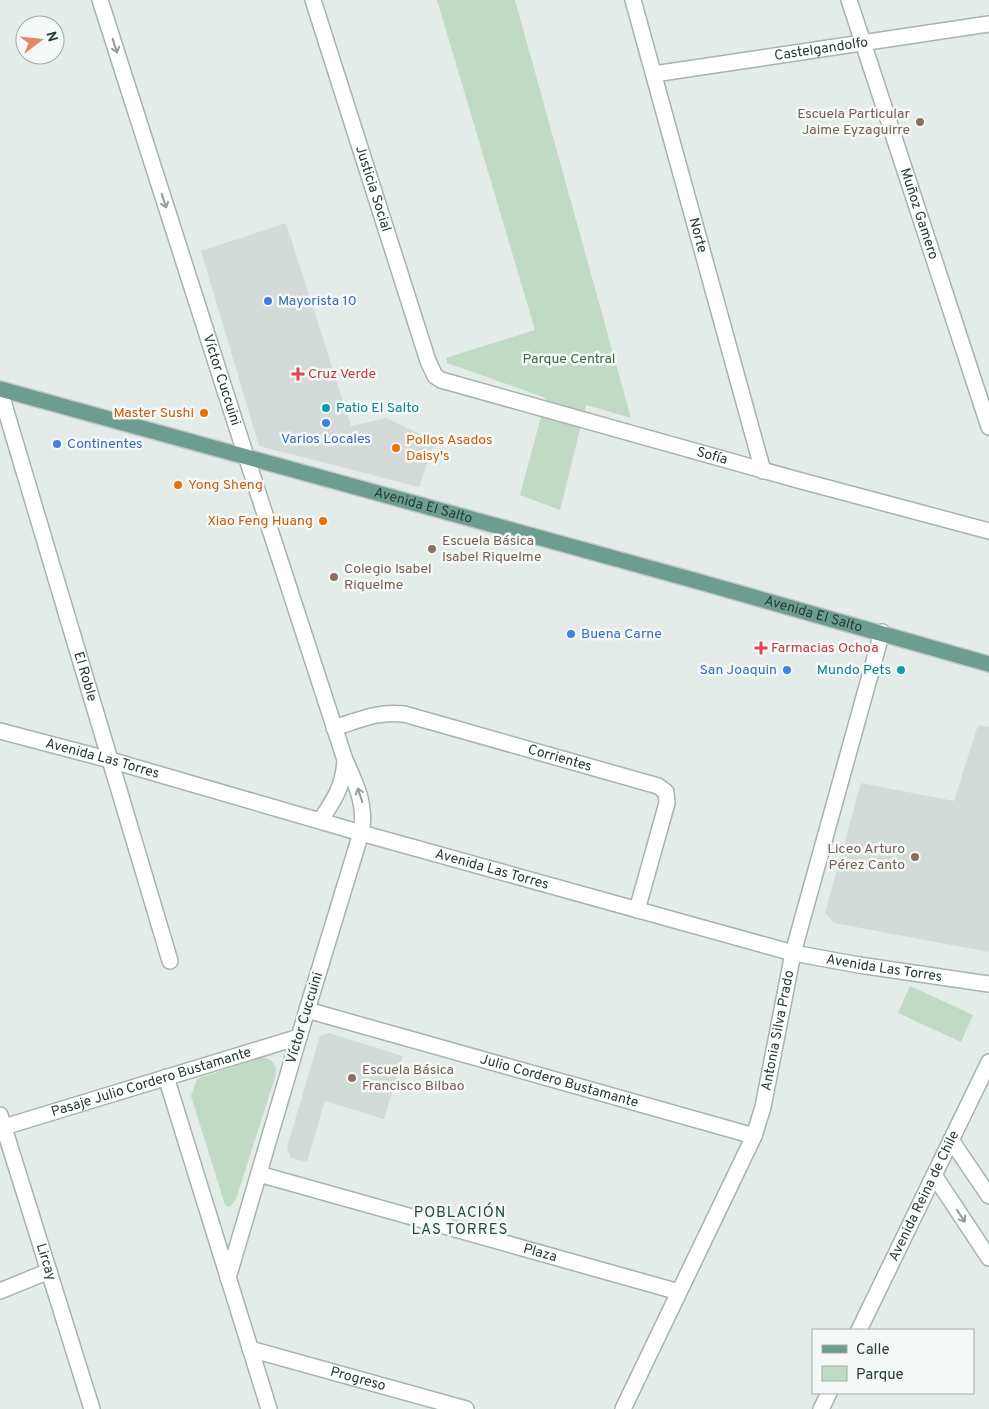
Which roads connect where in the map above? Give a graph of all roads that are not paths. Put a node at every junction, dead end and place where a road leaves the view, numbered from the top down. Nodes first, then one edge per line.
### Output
1 (100, 0) edge
2 (313, 0) edge
3 (633, 0) edge
4 (849, 0) edge
5 (989, 24) edge
6 (862, 42) junction
7 (654, 74) junction
8 (435, 376) joint
9 (0, 390) edge
10 (989, 427) edge
11 (246, 456) junction
12 (763, 471) junction
13 (989, 531) edge
14 (882, 632) junction
15 (989, 664) edge
16 (334, 728) junction
17 (0, 731) edge
18 (110, 760) junction
19 (345, 760) junction
20 (320, 821) junction
21 (362, 833) junction
22 (637, 910) junction
23 (793, 953) junction
24 (170, 961) dead end
25 (989, 984) edge
26 (307, 1010) junction
27 (299, 1037) junction
28 (989, 1062) edge
29 (166, 1077) junction
30 (2, 1121) edge
31 (754, 1136) junction
32 (951, 1140) junction
33 (259, 1174) junction
34 (934, 1175) junction
35 (989, 1196) edge
36 (989, 1258) edge
37 (48, 1271) junction
38 (228, 1278) junction
39 (0, 1292) edge
40 (679, 1292) junction
41 (859, 1329) edge
42 (250, 1349) junction
43 (828, 1394) edge
44 (92, 1409) edge
45 (269, 1409) edge
46 (466, 1409) edge
47 (623, 1409) edge
48 (821, 1409) edge

1 -> 11 street, Víctor Cuccuini
2 - 8 street, Justicia Social
3 - 7 street, Norte
4 - 6 street, Muñoz Gamero
5 - 6 street, Castelgandolfo
6 - 7 street, Castelgandolfo
6 - 10 street, Muñoz Gamero
7 - 12 street, Norte
8 - 12 street, Sofía
9 - 11 main road, Avenida El Salto
9 - 18 street, El Roble
11 - 14 main road, Avenida El Salto
11 - 16 street, Víctor Cuccuini
12 - 13 street, Sofía
14 - 15 main road, Avenida El Salto
14 - 23 street, Antonia Silva Prado
16 - 19 street, Víctor Cuccuini
16 - 22 street, Corrientes
17 - 18 street, Avenida Las Torres
18 - 20 street, Avenida Las Torres
18 - 24 street, El Roble
19 - 20 street, Víctor Cuccuini
21 -> 19 street, Víctor Cuccuini
20 - 21 street, Avenida Las Torres
21 - 22 street, Avenida Las Torres
21 - 26 street, Víctor Cuccuini
22 - 23 street, Avenida Las Torres
23 - 25 street, Avenida Las Torres
23 - 31 street, Antonia Silva Prado
26 - 27 street, Víctor Cuccuini
26 - 31 street, Julio Cordero Bustamante
27 - 29 street, Pasaje Julio Cordero Bustamante
27 - 33 street, Víctor Cuccuini
28 - 32 street, Avenida Reina de Chile
29 - 30 street, Pasaje Julio Cordero Bustamante
29 - 38 street
30 - 37 street, Lircay
31 - 40 street, Antonia Silva Prado
32 - 34 street, Avenida Reina de Chile
32 - 35 street
33 - 38 street, Víctor Cuccuini
33 - 40 street, Plaza
34 -> 36 street
34 - 41 street, Avenida Reina de Chile
37 - 39 street
37 - 44 street, Lircay
38 - 42 street
40 - 47 street, Antonia Silva Prado
42 - 45 street
42 - 46 street, Progreso
43 - 48 street

